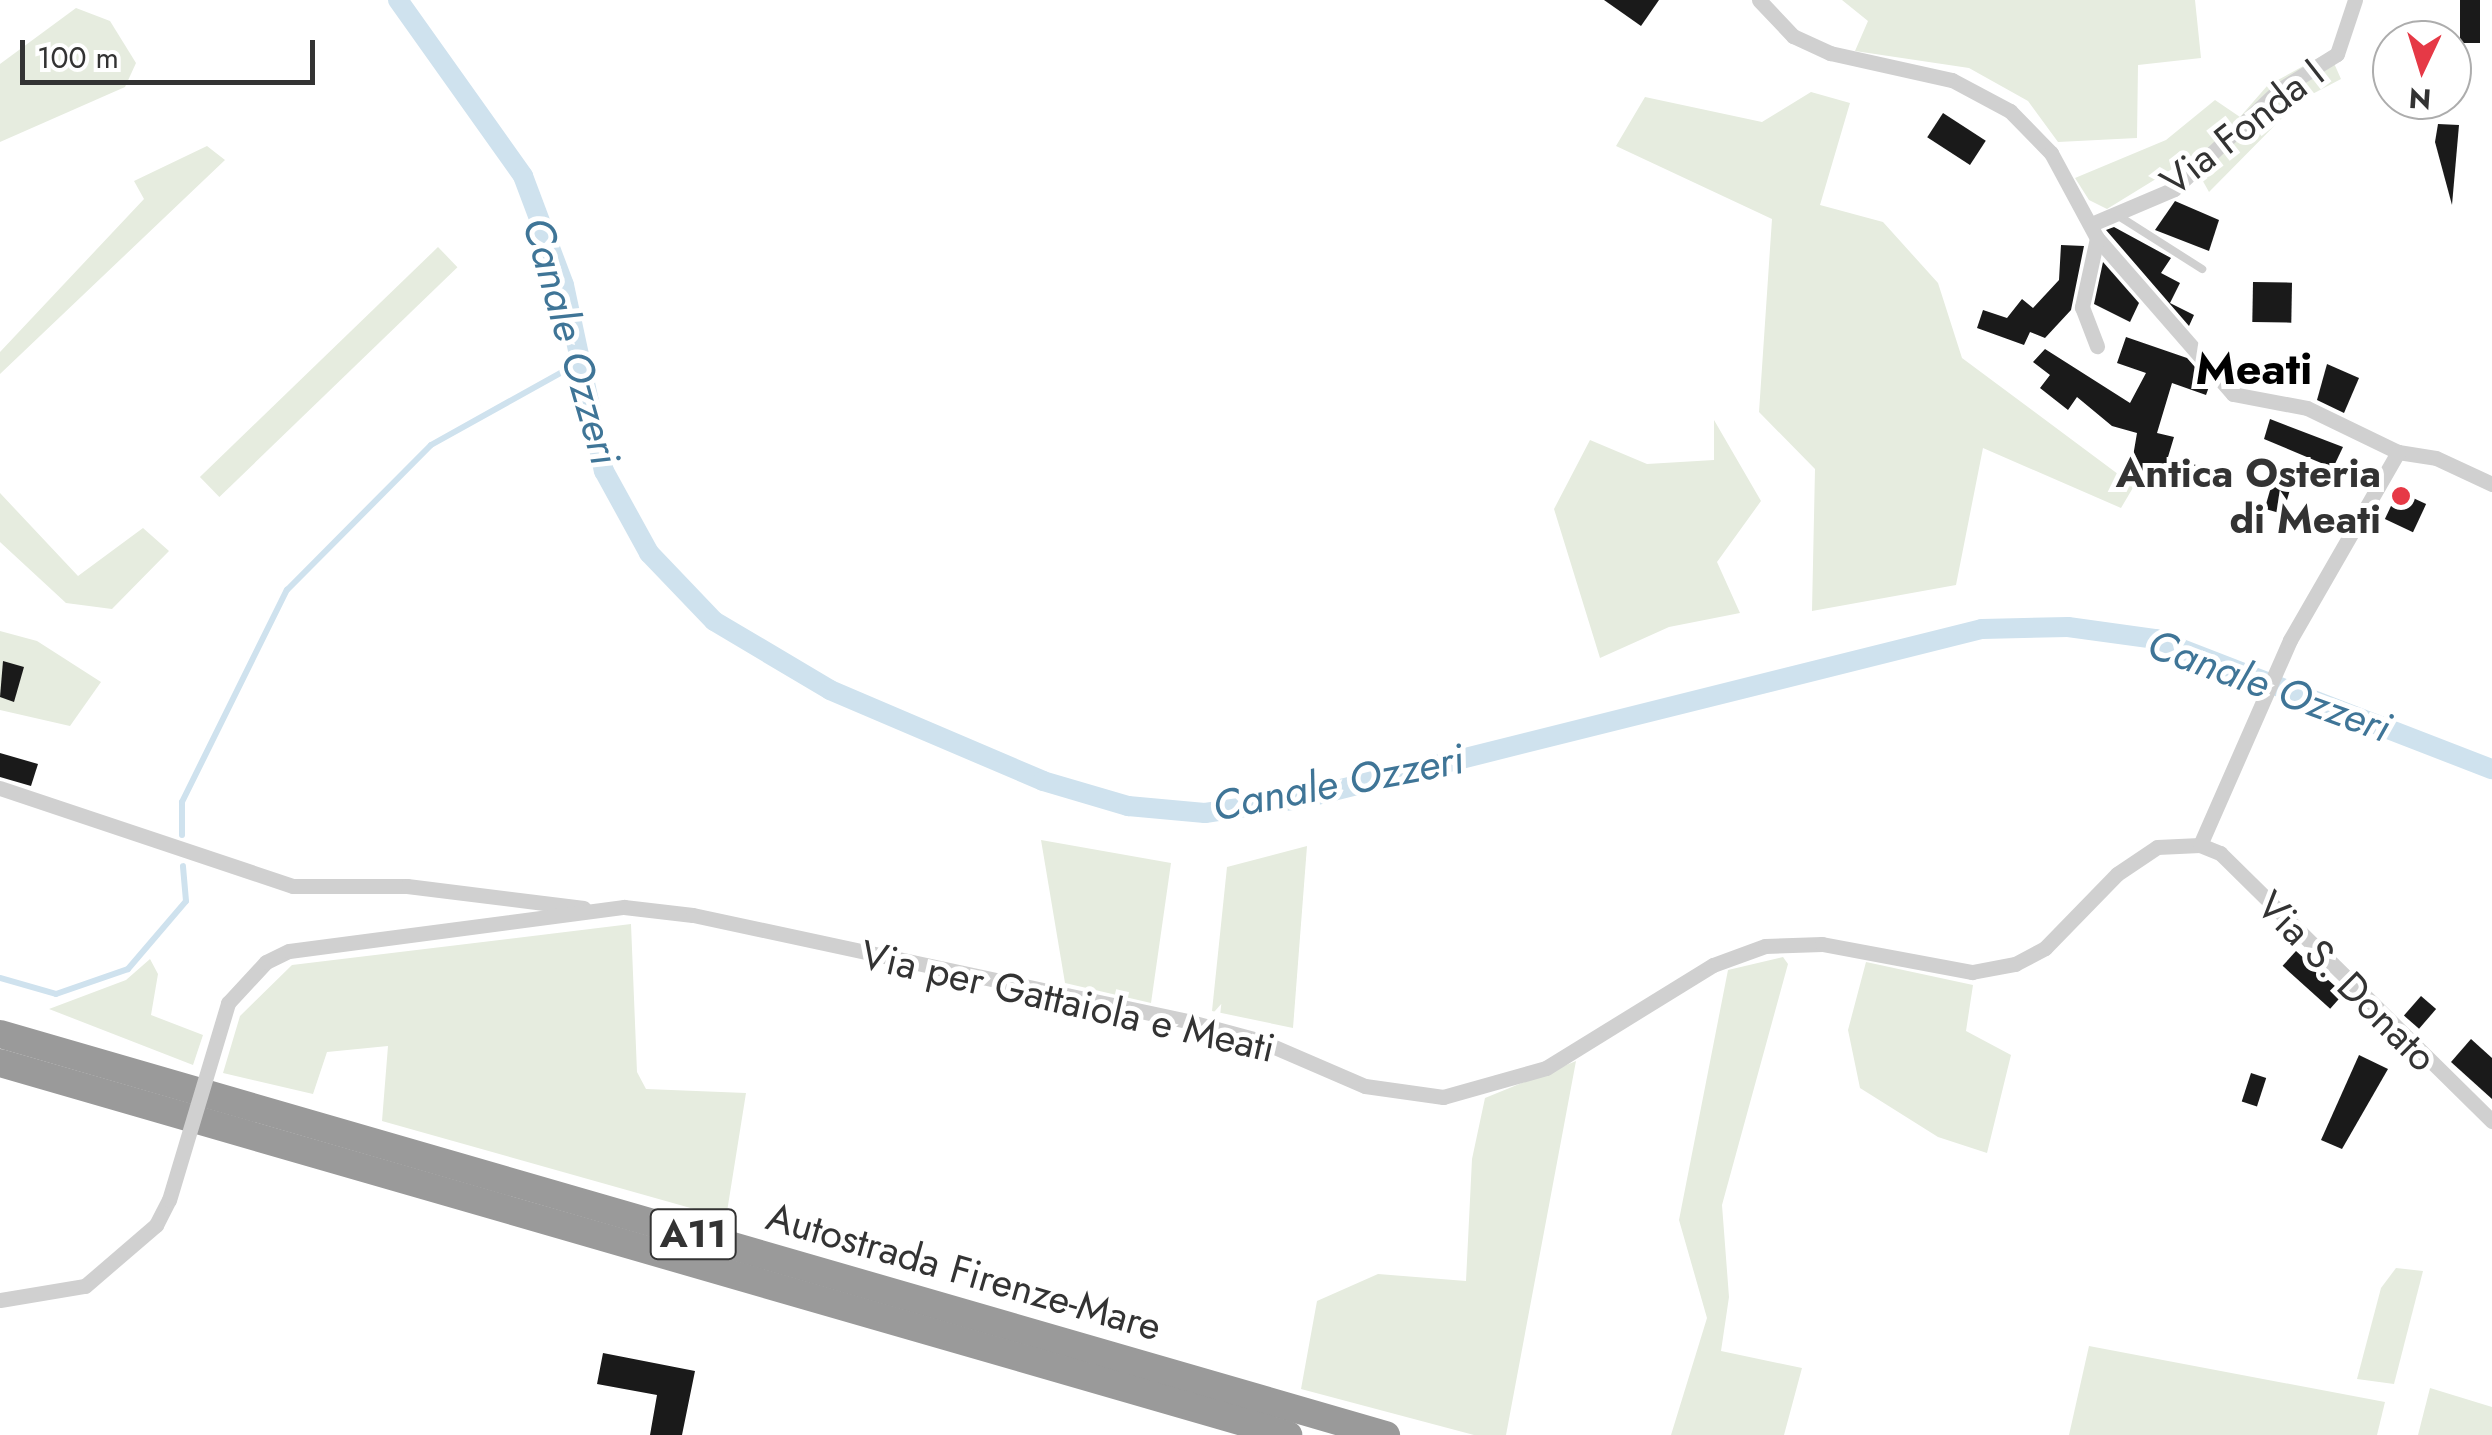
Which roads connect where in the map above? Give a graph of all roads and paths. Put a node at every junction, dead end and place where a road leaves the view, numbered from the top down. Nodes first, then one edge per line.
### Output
1 (1759, 0) edge
2 (2355, 0) edge
3 (2115, 213) junction
4 (2095, 230) junction
5 (2202, 269) dead end
6 (2096, 346) dead end
7 (2398, 452) junction
8 (2492, 484) edge
9 (0, 788) edge
10 (2200, 844) junction
11 (593, 911) junction
12 (0, 1034) edge
13 (0, 1063) edge
14 (2492, 1120) edge
15 (0, 1300) edge
16 (1288, 1435) edge
17 (1386, 1435) edge

1 - 4 street
2 - 3 street, Via Fonda I
3 - 4 street, Via Fonda I
3 - 5 lane
4 - 6 street
4 - 7 street
7 - 8 street
7 - 10 street
9 - 11 street
10 - 11 street, Via per Gattaiola e Meati
10 - 14 street, Via S. Donato
11 - 15 street, Via per Gattaiola e Meati, bridge
12 - 17 highway, Autostrada Firenze-Mare / A11
13 - 16 highway, Autostrada Firenze-Mare / A11

